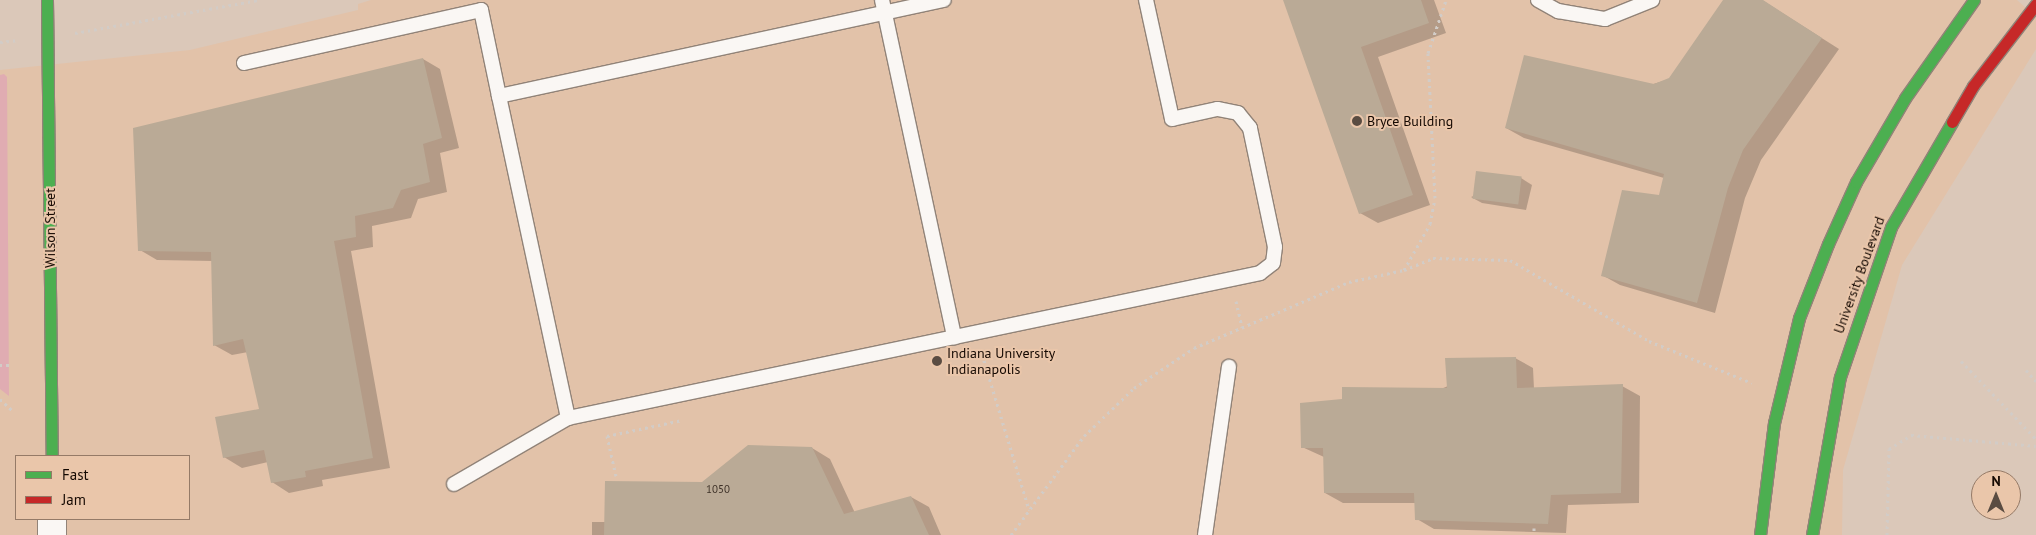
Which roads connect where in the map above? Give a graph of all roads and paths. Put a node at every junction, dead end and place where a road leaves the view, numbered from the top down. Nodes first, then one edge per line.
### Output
1 (47, 0) edge
2 (260, 0) edge
3 (944, 0) edge
4 (1146, 0) edge
5 (1446, 0) edge
6 (1538, 0) edge
7 (1652, 0) edge
8 (1974, 0) edge
9 (2036, 4) edge
10 (883, 6) edge
11 (79, 32) dead end
12 (244, 63) dead end
13 (499, 96) junction
14 (1404, 270) junction
15 (954, 336) junction
16 (982, 354) dead end
17 (1961, 361) dead end
18 (0, 365) edge
19 (12, 365) dead end
20 (1229, 367) dead end
21 (2026, 370) dead end
22 (2036, 382) edge
23 (1752, 383) dead end
24 (0, 399) edge
25 (12, 410) dead end
26 (568, 418) junction
27 (2036, 439) edge
28 (2036, 446) edge
29 (52, 455) edge
30 (454, 484) dead end
31 (1029, 511) junction
32 (52, 520) edge
33 (1534, 528) dead end
34 (52, 535) edge
35 (1011, 535) edge
36 (1205, 535) edge
37 (1534, 535) edge
38 (1760, 535) edge
39 (1812, 535) edge
40 (1887, 535) edge

1 - 29 street, Wilson Street
2 - 11 path
3 - 10 lane
4 - 15 lane
5 - 14 path
6 - 7 lane
8 - 38 street
9 - 39 street, University Boulevard
10 - 13 lane
10 - 15 lane
12 - 13 lane
13 - 26 lane
14 - 23 path
14 - 31 path
15 - 26 lane
16 - 31 path
17 - 27 path
18 - 19 path
20 - 36 lane
21 - 22 path
24 - 25 path
26 - 30 lane
28 - 40 path
31 - 35 path
32 - 34 street
33 - 37 path

